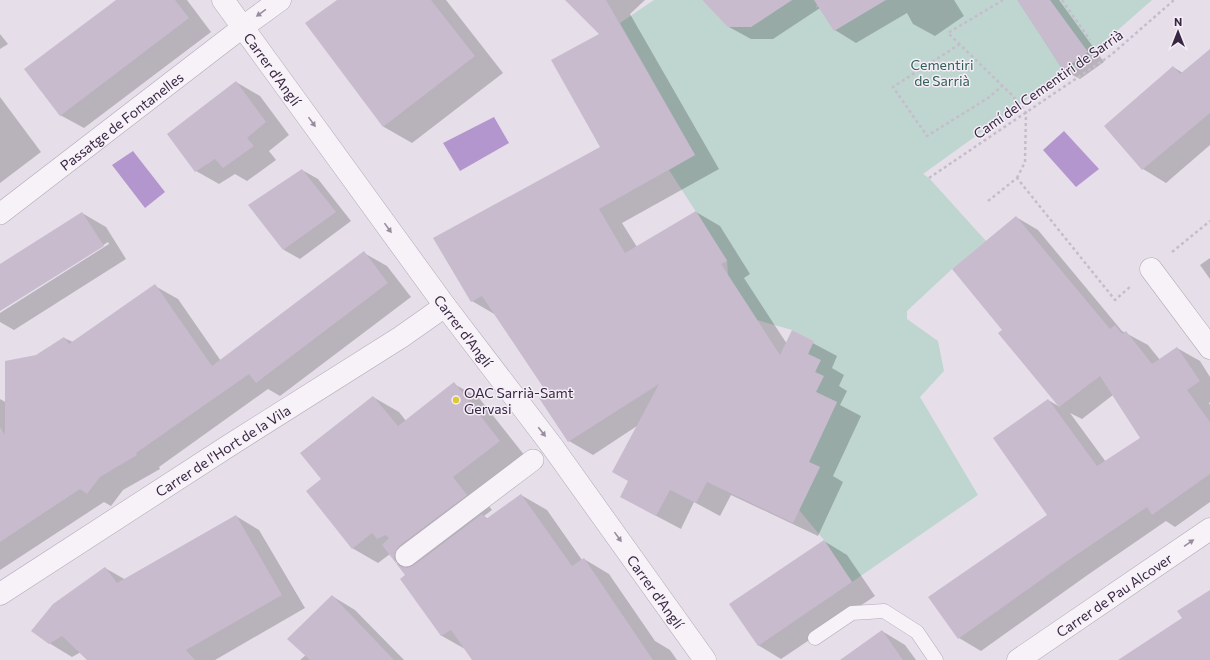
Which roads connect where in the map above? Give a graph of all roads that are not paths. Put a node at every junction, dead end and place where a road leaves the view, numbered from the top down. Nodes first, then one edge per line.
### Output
1 (223, 0) edge
2 (280, 0) edge
3 (243, 27) junction
4 (0, 214) edge
5 (1151, 269) road end
6 (445, 306) junction
7 (1210, 348) edge
8 (533, 460) dead end
9 (1210, 529) edge
10 (406, 556) dead end
11 (0, 594) edge
12 (815, 638) dead end
13 (705, 660) edge
14 (936, 660) edge
15 (1018, 660) edge

1 - 3 street, Carrer d'Anglí
2 -> 3 street
3 - 4 street, Passatge de Fontanelles
3 -> 6 street, Carrer d'Anglí
5 - 7 street
6 - 11 street, Carrer de l'Hort de la Vila
6 -> 13 street, Carrer d'Anglí
8 - 10 street
15 -> 9 street, Carrer de Pau Alcover
12 - 14 lane

